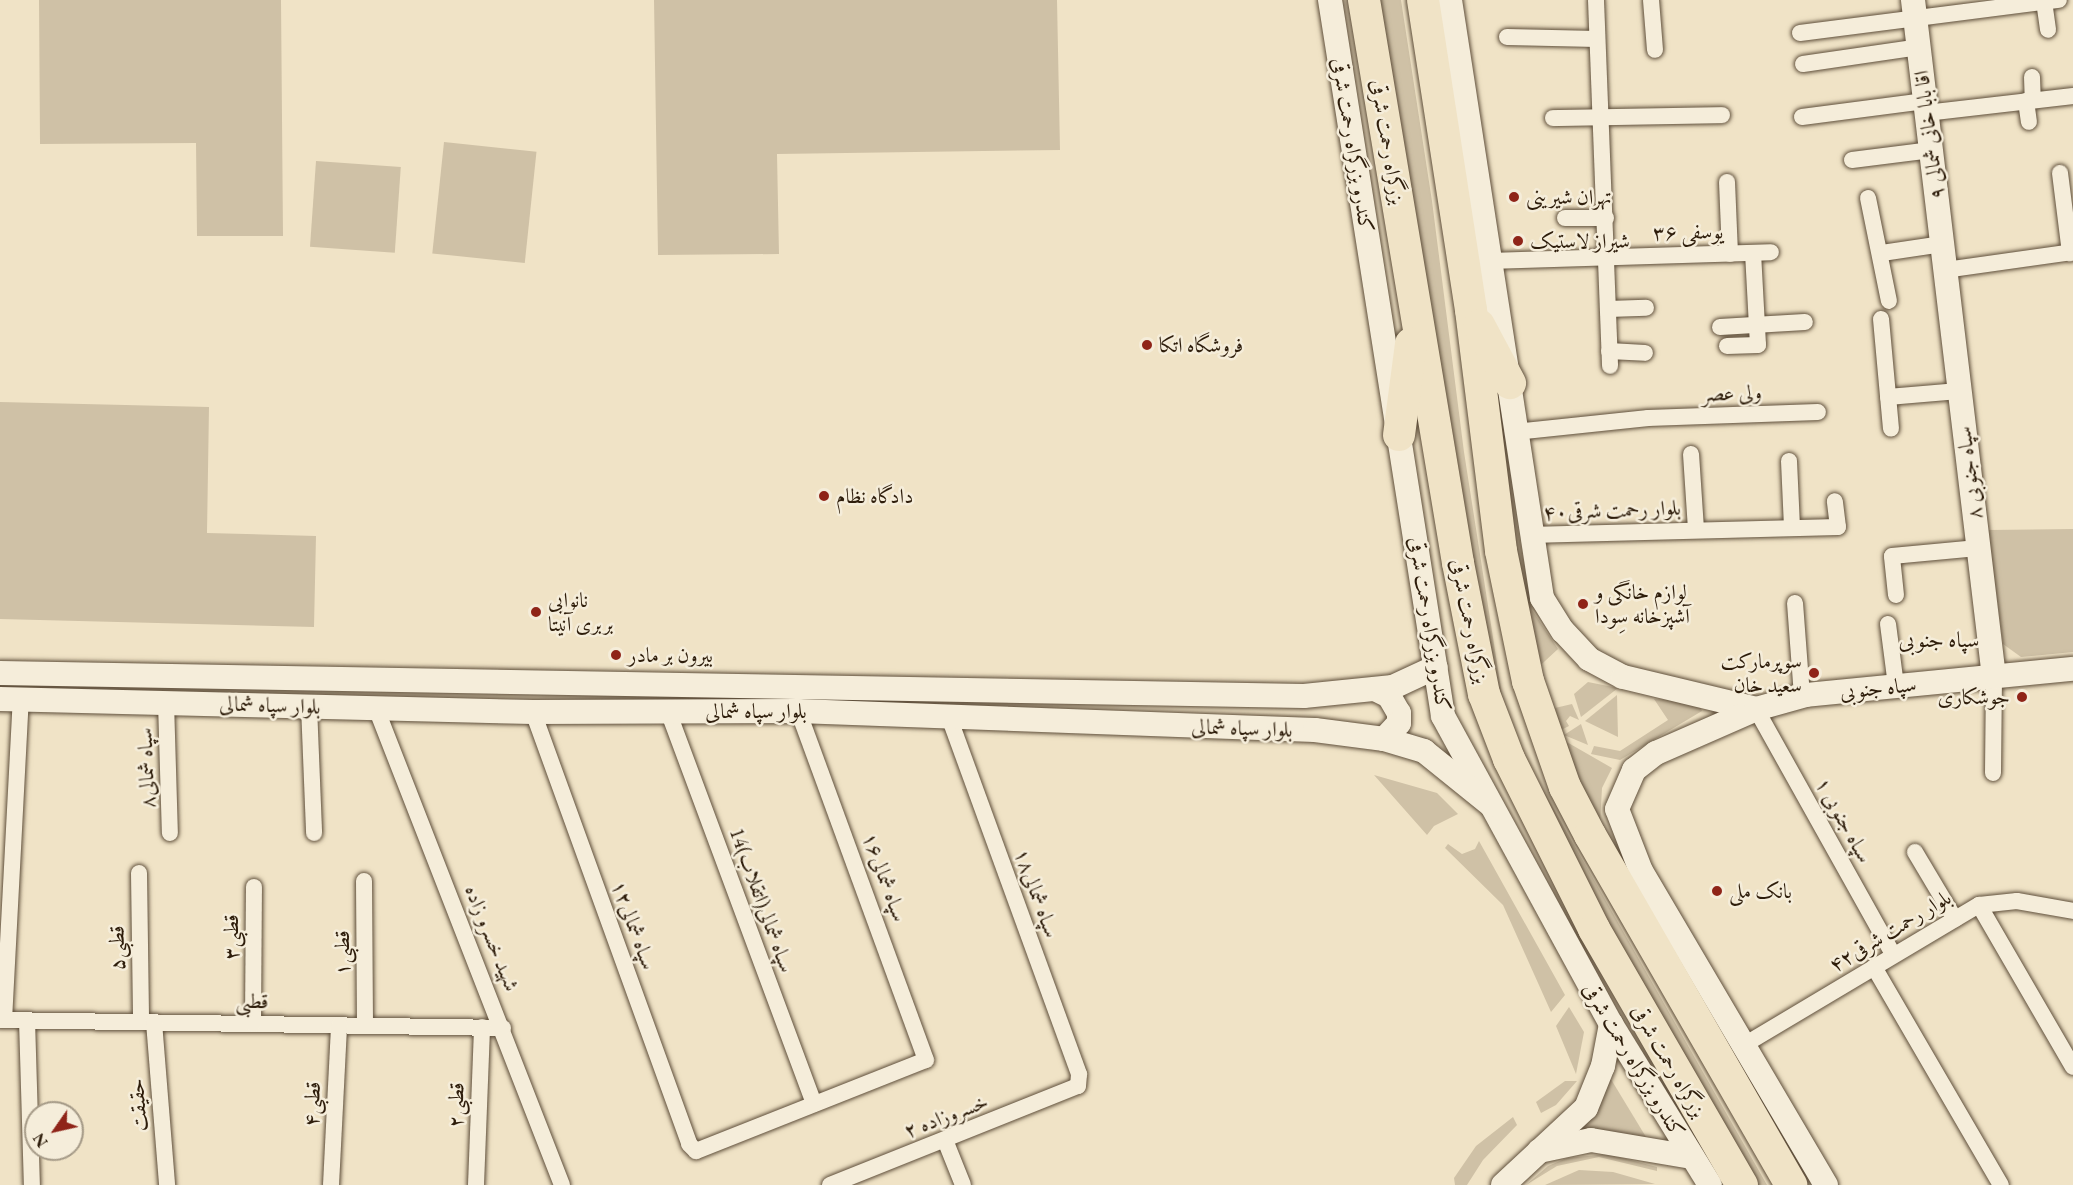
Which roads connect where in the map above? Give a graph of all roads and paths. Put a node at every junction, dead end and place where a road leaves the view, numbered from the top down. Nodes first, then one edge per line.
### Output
1 (1330, 0) edge
2 (1364, 0) edge
3 (1423, 0) edge
4 (1450, 0) edge
5 (1596, 0) edge
6 (1652, 0) edge
7 (2052, 1) edge
8 (1914, 9) edge
9 (2048, 30) dead end
10 (1800, 33) dead end
11 (1507, 37) dead end
12 (1598, 39) junction
13 (1919, 47) junction
14 (1655, 50) dead end
15 (1803, 64) dead end
16 (2032, 77) dead end
17 (2073, 96) edge
18 (2030, 101) junction
19 (1926, 107) junction
20 (1722, 115) dead end
21 (1802, 117) dead end
22 (1553, 118) dead end
23 (1601, 119) junction
24 (2029, 122) dead end
25 (1931, 150) junction
26 (1852, 160) dead end
27 (2060, 173) dead end
28 (1727, 182) dead end
29 (1868, 198) dead end
30 (1565, 218) dead end
31 (1606, 218) junction
32 (1941, 244) junction
33 (1771, 252) dead end
34 (1753, 253) junction
35 (1882, 253) junction
36 (2072, 253) edge
37 (1730, 254) junction
38 (1608, 257) junction
39 (1488, 261) junction
40 (1944, 270) junction
41 (1888, 301) dead end
42 (1646, 308) dead end
43 (1608, 309) junction
44 (1471, 310) junction
45 (1415, 314) junction
46 (1881, 319) dead end
47 (1805, 322) dead end
48 (1757, 325) junction
49 (1720, 327) dead end
50 (1727, 346) dead end
51 (1645, 353) dead end
52 (1510, 383) junction
53 (1959, 391) junction
54 (1888, 397) junction
55 (1818, 412) dead end
56 (1891, 429) dead end
57 (1515, 432) junction
58 (1399, 435) junction
59 (1691, 454) dead end
60 (1789, 461) dead end
61 (1835, 501) dead end
62 (1792, 528) junction
63 (1696, 530) junction
64 (1529, 535) junction
65 (1978, 548) junction
66 (1896, 595) dead end
67 (1795, 603) dead end
68 (1887, 624) dead end
69 (1436, 667) junction
70 (2073, 669) edge
71 (0, 673) edge
72 (1994, 677) junction
73 (610, 685) junction
74 (1896, 686) junction
75 (1377, 690) junction
76 (1802, 696) junction
77 (10, 699) edge
78 (166, 702) junction
79 (309, 706) junction
80 (376, 708) junction
81 (1756, 709) junction
82 (611, 711) junction
83 (668, 711) junction
84 (798, 711) junction
85 (533, 712) junction
86 (949, 717) junction
87 (1384, 739) junction
88 (1993, 773) dead end
89 (1491, 805) junction
90 (170, 833) dead end
91 (314, 833) dead end
92 (1915, 852) dead end
93 (139, 873) dead end
94 (364, 881) dead end
95 (254, 887) dead end
96 (1979, 905) junction
97 (2073, 911) edge
98 (1955, 919) junction
99 (1893, 954) junction
100 (1874, 967) junction
101 (2, 1020) edge
102 (27, 1020) junction
103 (148, 1022) junction
104 (253, 1024) junction
105 (1611, 1024) junction
106 (339, 1025) junction
107 (365, 1026) junction
108 (482, 1027) junction
109 (503, 1028) junction
110 (1744, 1045) junction
111 (2073, 1067) edge
112 (1078, 1086) joint
113 (814, 1104) junction
114 (945, 1140) junction
115 (1537, 1151) junction
116 (1692, 1157) junction
117 (834, 1184) edge
118 (32, 1185) edge
119 (167, 1185) edge
120 (331, 1185) edge
121 (476, 1185) edge
122 (562, 1185) edge
123 (963, 1185) edge
124 (1503, 1185) edge
125 (1710, 1185) edge
126 (1742, 1185) edge
127 (1791, 1185) edge
128 (1826, 1185) edge
129 (2001, 1185) edge

1 - 58 main road, کندرو بزرگراه رحمت شرقی
2 - 45 highway, بزرگراه رحمت شرقی
3 - 44 highway, بزرگراه رحمت شرقی
4 - 39 main road
5 - 12 street
6 - 14 street
7 - 8 street
7 - 9 street
8 - 10 street
8 - 13 main road, ۹ اقا بابا خانی شمالی
11 - 12 street
12 - 23 street
13 - 15 street
13 - 19 main road, ۹ اقا بابا خانی شمالی
16 - 18 street
17 - 18 street
18 - 19 street
18 - 24 street
19 - 21 street
19 - 25 main road, ۹ اقا بابا خانی شمالی
20 - 23 street
22 - 23 street
23 - 31 street
25 - 26 street
25 - 32 main road, ۹ اقا بابا خانی شمالی
27 - 36 street
28 - 37 street
29 - 35 street
30 - 31 street
31 - 38 street
32 - 35 street
32 - 40 main road, ۹ اقا بابا خانی شمالی
33 - 34 street, یوسفی ۳۶
34 - 37 street, یوسفی ۳۶
34 - 48 street
35 - 41 street
36 - 40 street
37 - 38 street, یوسفی ۳۶
38 - 39 street, یوسفی ۳۶
38 - 43 street
39 - 52 main road
40 - 53 main road, ۸ سپاه جنوبی
42 - 43 street
43 - 51 street
44 - 52 highway
44 - 127 highway, بزرگراه رحمت شرقی
45 - 58 highway
45 - 126 highway, بزرگراه رحمت شرقی
46 - 54 street
47 - 48 street
48 - 49 street
48 - 50 street
52 - 57 main road
53 - 54 street
53 - 65 main road, ۸ سپاه جنوبی
54 - 56 street
55 - 57 street, ولی عصر
57 - 64 main road
58 - 69 main road, کندرو بزرگراه رحمت شرقی
59 - 63 street
60 - 62 street
61 - 62 street, بلوار رحمت شرقی۴۰
62 - 63 street, بلوار رحمت شرقی۴۰
63 - 64 street, بلوار رحمت شرقی۴۰
64 - 81 main road, سپاه جنوبی
65 - 66 street
65 - 72 main road, ۸ سپاه جنوبی
67 - 76 street
68 - 74 street
69 - 75 main road, بلوار سپاه شمالی
69 - 89 main road, کندرو بزرگراه رحمت شرقی
70 - 72 main road, سپاه جنوبی
71 - 73 main road, بلوار سپاه شمالی
72 - 74 main road, سپاه جنوبی
72 - 88 street
73 - 75 main road, بلوار سپاه شمالی
73 - 82 main road
74 - 76 main road, سپاه جنوبی
75 - 87 main road
76 - 81 main road, سپاه جنوبی
77 - 78 main road, بلوار سپاه شمالی
77 - 101 street
78 - 79 main road, بلوار سپاه شمالی
78 - 90 street, سپاه شمالی۸
79 - 80 main road, بلوار سپاه شمالی
79 - 91 street
80 - 85 main road, بلوار سپاه شمالی
80 - 109 street, شهید خسرو زاده
81 - 99 street, ۱ سپاه جنوبی
81 - 110 main road, سپاه جنوبی
82 - 83 main road, بلوار سپاه شمالی
82 - 85 main road, بلوار سپاه شمالی
83 - 84 main road, بلوار سپاه شمالی
83 - 113 street, 14سپاه شمالی(اتقلاب)
84 - 86 main road, بلوار سپاه شمالی
84 - 113 street, سپاه شمالی۱۶
85 - 113 street, سپاه شمالی۱۲
86 - 87 main road, بلوار سپاه شمالی
86 - 112 street, سپاه شمالی۱۸
87 - 89 main road, بلوار سپاه شمالی
89 - 105 main road, کندرو بزرگراه رحمت شرقی
92 - 98 street
93 - 103 street, قطبی۵
94 - 107 street, قطبی۱
95 - 104 street, قطبی۳
96 - 97 street, بلوار رحمت شرقی۴۲
96 - 98 street, بلوار رحمت شرقی۴۲
96 - 111 street
98 - 99 street, بلوار رحمت شرقی۴۲
99 - 100 street, بلوار رحمت شرقی۴۲
100 - 110 street, بلوار رحمت شرقی۴۲
100 - 129 street
101 - 102 street, قطبی
102 - 103 street, قطبی
102 - 118 street
103 - 104 street, قطبی
103 - 119 street, حقیقت
104 - 106 street, قطبی
105 - 115 main road
105 - 116 main road, کندرو بزرگراه رحمت شرقی
106 - 107 street, قطبی
106 - 120 street, قطبی۴
107 - 108 street, قطبی
108 - 109 street, قطبی
108 - 121 street, قطبی۲
109 - 122 street, شهید خسرو زاده
110 - 128 main road
112 - 114 street, خسروزاده ۲
114 - 117 street, خسروزاده ۲
114 - 123 street
115 - 116 main road
115 - 124 main road
116 - 125 main road, کندرو بزرگراه رحمت شرقی

